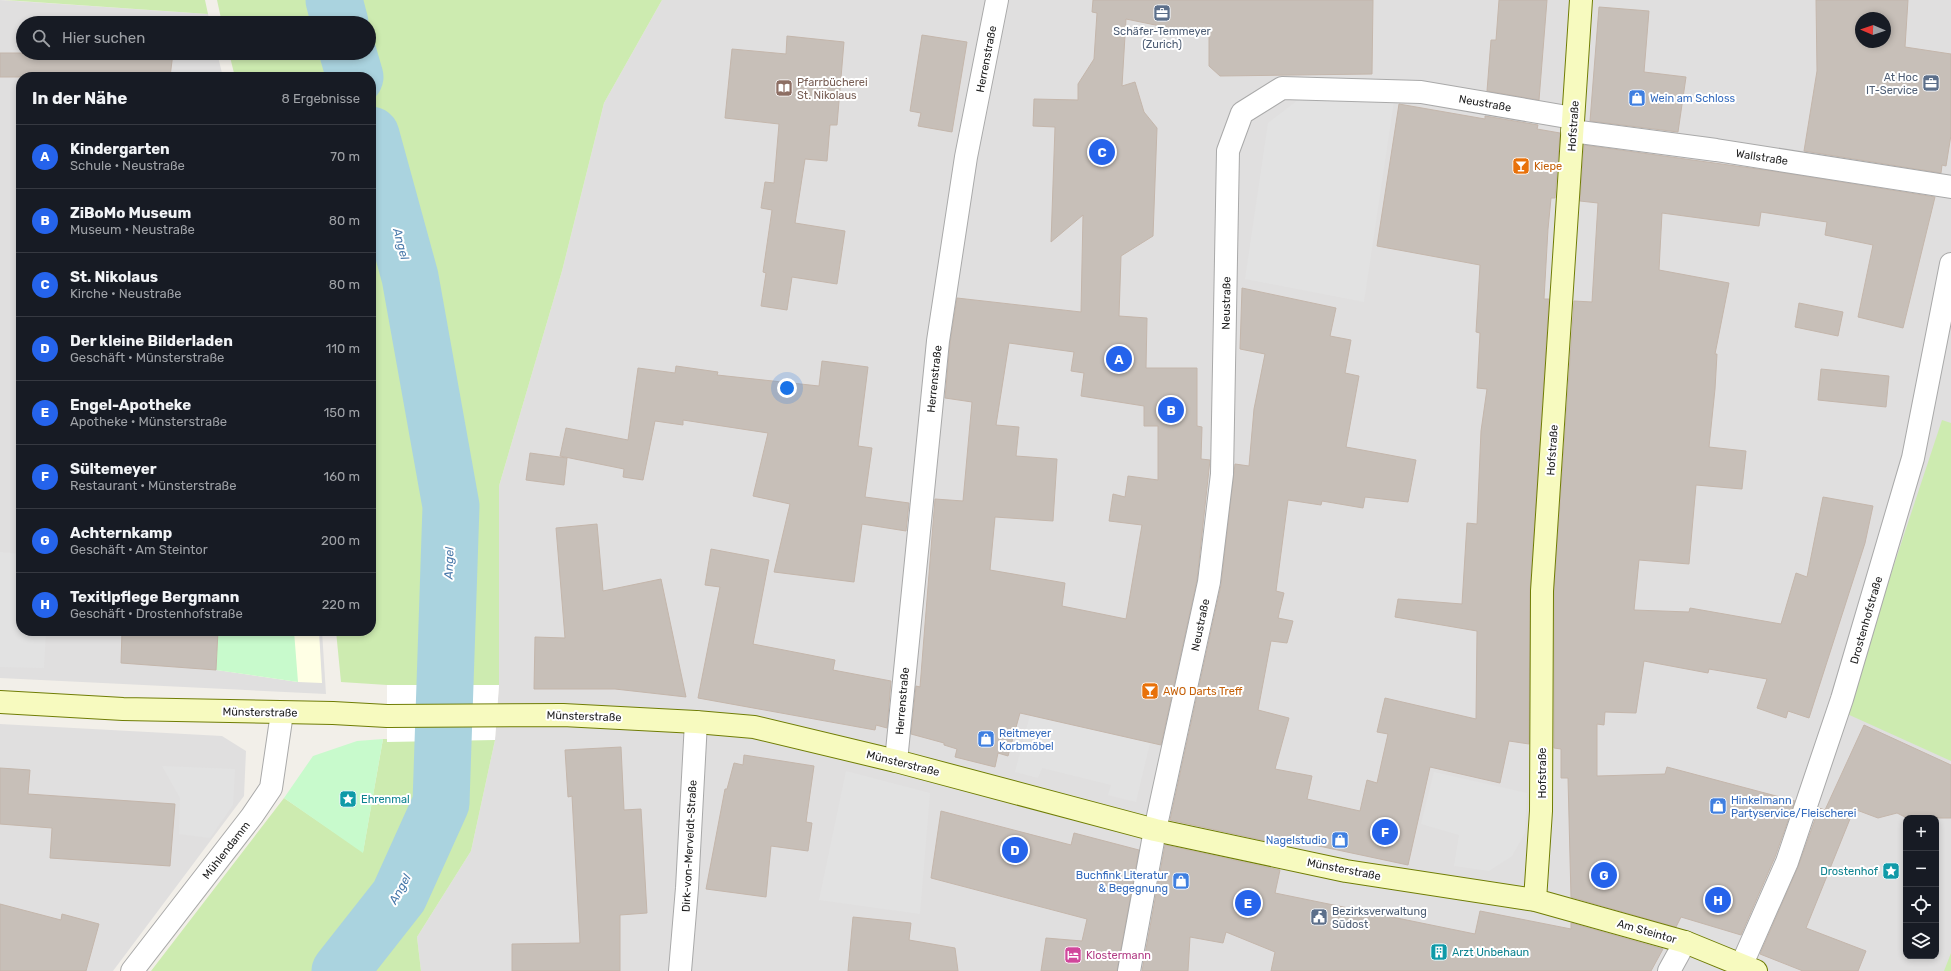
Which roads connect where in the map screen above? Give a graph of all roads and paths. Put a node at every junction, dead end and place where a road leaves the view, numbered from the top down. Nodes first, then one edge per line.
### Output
1 (998, 0) edge
2 (1581, 0) edge
3 (1572, 124) junction
4 (1951, 187) edge
5 (1951, 264) edge
6 (0, 702) edge
7 (282, 713) junction
8 (696, 722) junction
9 (896, 761) junction
10 (1155, 830) junction
11 (1535, 900) junction
12 (1685, 942) junction
13 (1749, 968) edge
14 (132, 971) edge
15 (680, 971) edge
16 (1129, 971) edge
17 (1669, 971) edge

1 - 9 street, Herrenstraße
2 - 3 street, Hofstraße
3 - 4 street, Wallstraße
3 - 10 street, Neustraße
3 - 11 street, Hofstraße
5 - 13 street, Drostenhofstraße
6 - 7 street, Münsterstraße
7 - 8 street, Münsterstraße
7 - 14 street, Mühlendamm
8 - 9 street, Münsterstraße
8 - 15 street, Dirk-von-Merveldt-Straße
9 - 10 street, Münsterstraße
10 - 11 street, Münsterstraße
10 - 16 street
11 - 12 street, Am Steintor
12 - 13 street, Am Steintor
12 - 17 street

